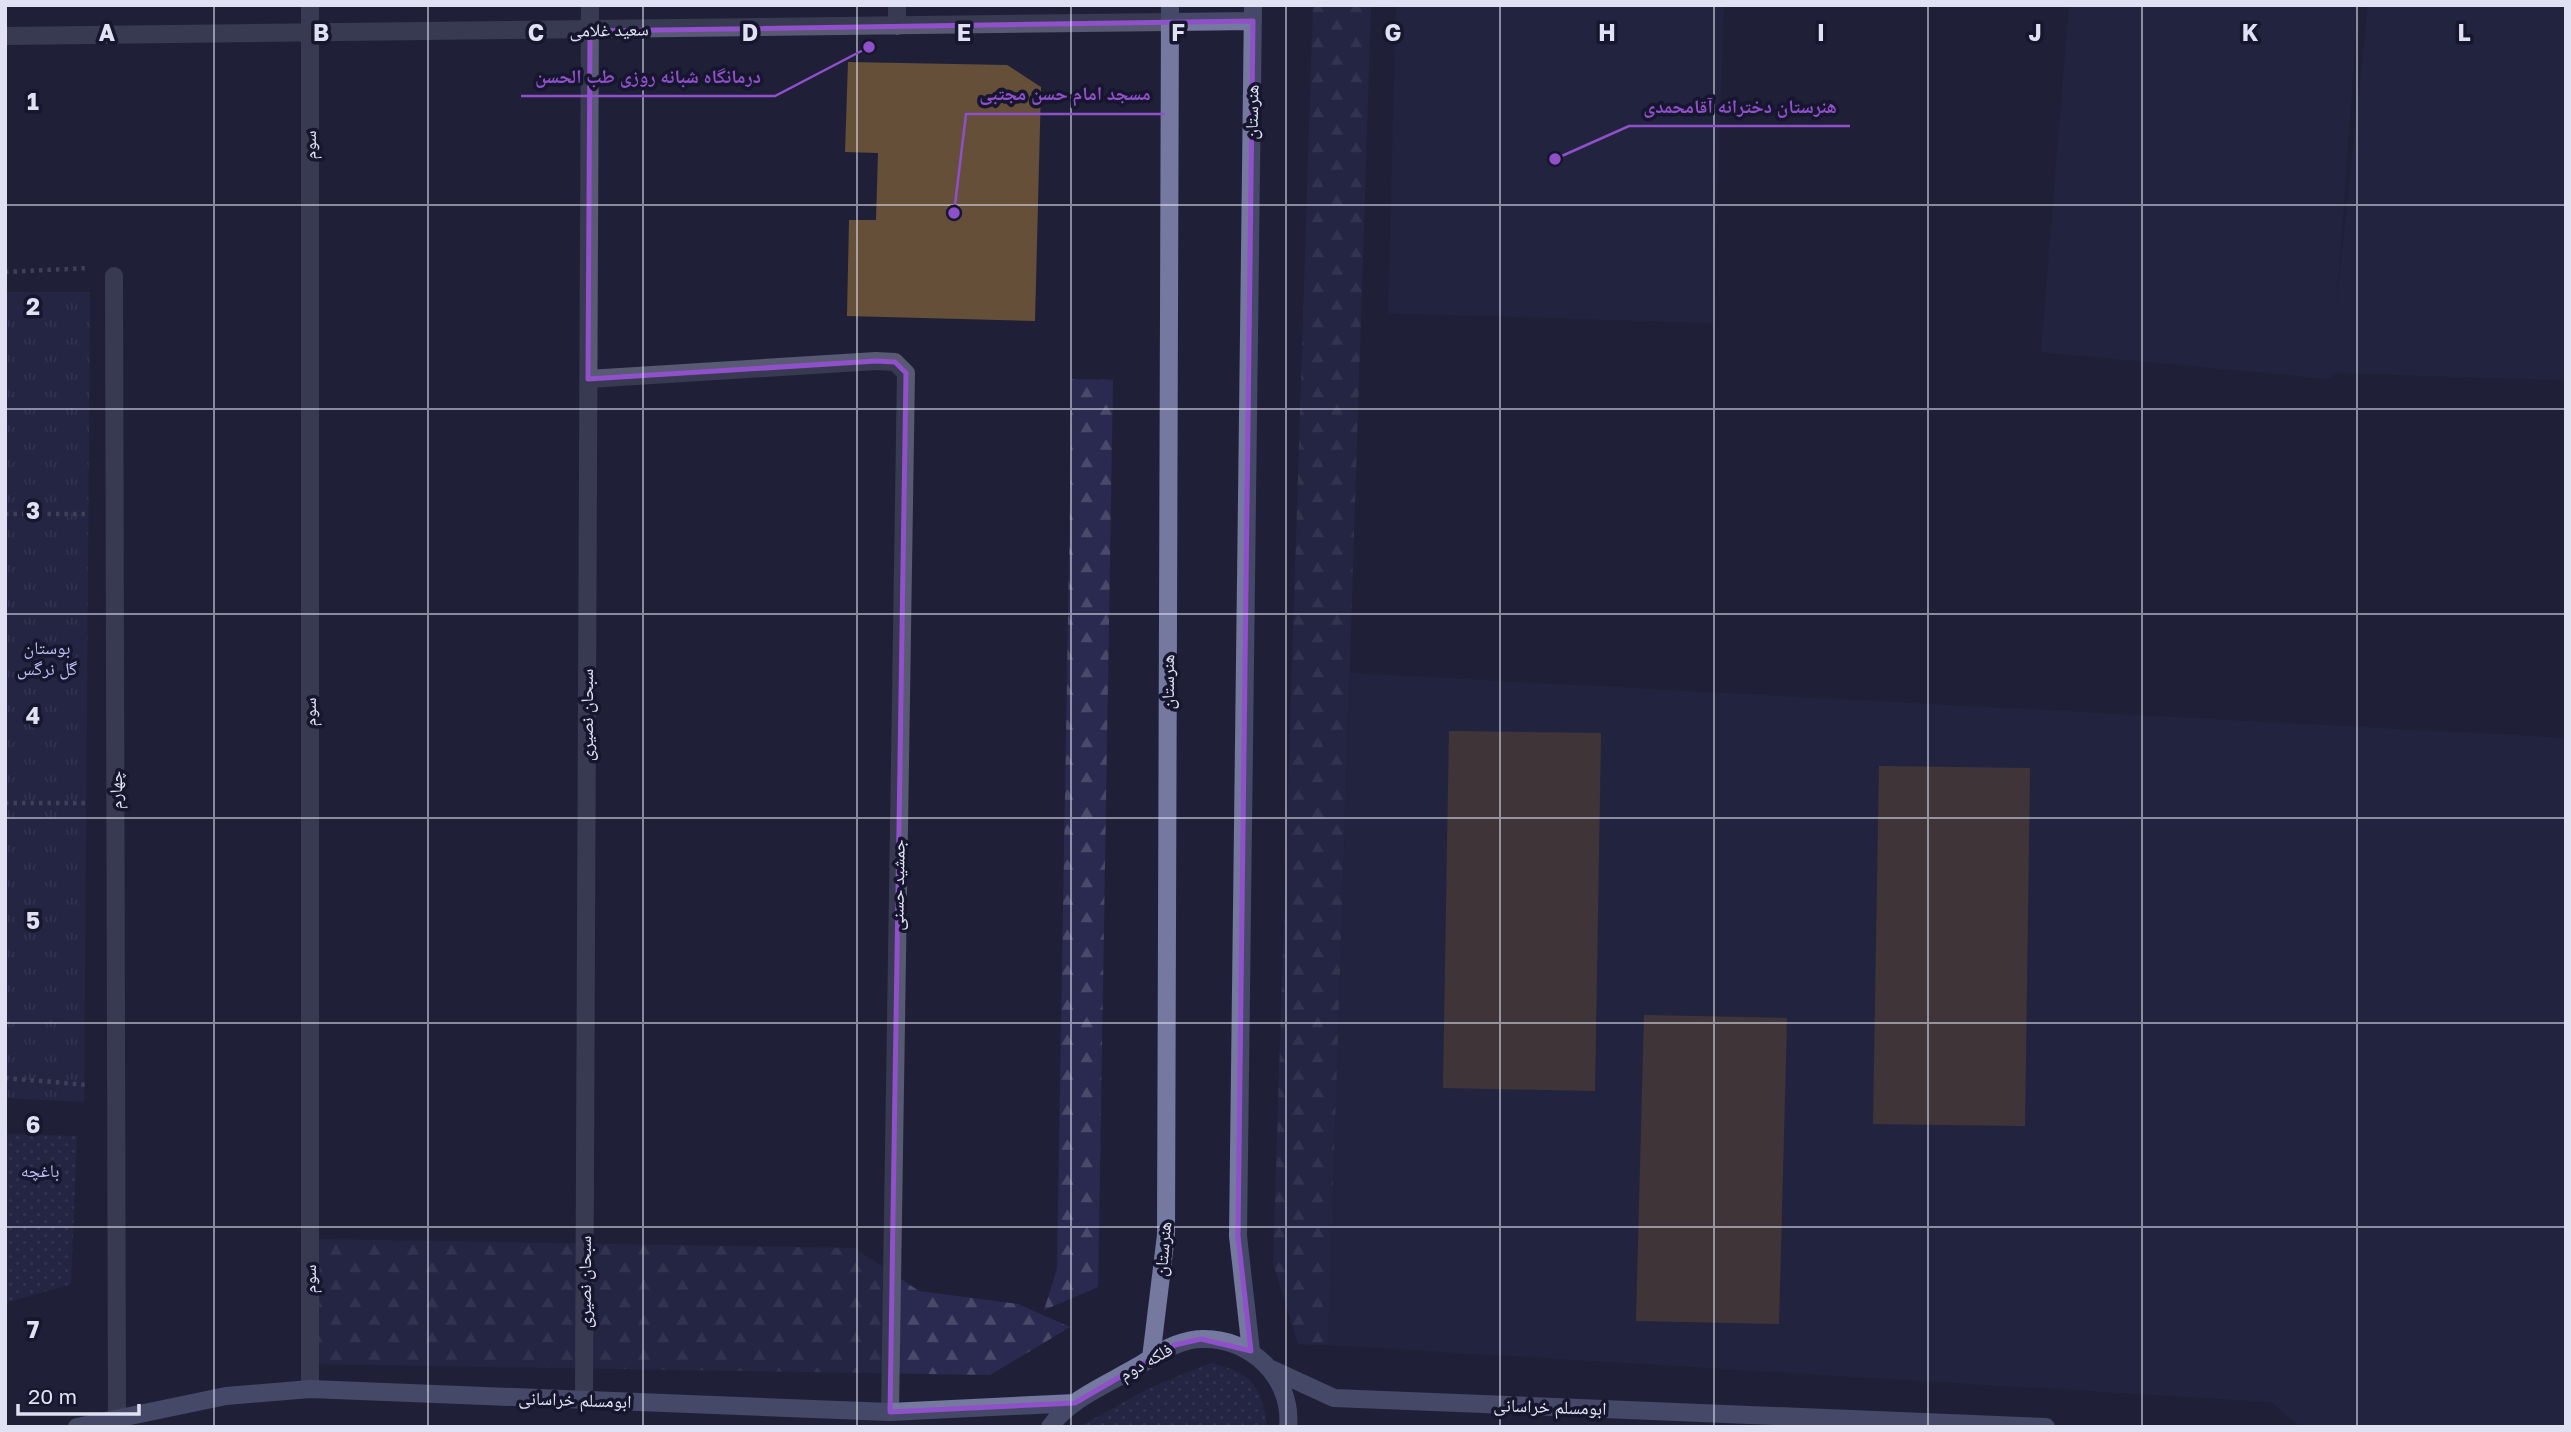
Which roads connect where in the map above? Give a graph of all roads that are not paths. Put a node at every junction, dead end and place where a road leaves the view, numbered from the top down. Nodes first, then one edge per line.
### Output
1 (310, 5) edge
2 (590, 5) edge
3 (897, 5) edge
4 (1253, 13) edge
5 (1170, 14) edge
6 (897, 26) junction
7 (590, 31) junction
8 (310, 34) junction
9 (5, 36) edge
10 (114, 276) road end
11 (588, 379) junction
12 (1251, 1351) junction
13 (1151, 1358) junction
14 (1271, 1369) junction
15 (310, 1389) junction
16 (584, 1400) junction
17 (1075, 1403) junction
18 (890, 1412) junction
19 (117, 1419) junction
20 (77, 1427) edge
21 (1050, 1427) edge
22 (1288, 1427) edge
23 (2046, 1427) edge

1 - 8 street, سوم
2 - 7 street, سبحان نصیری
3 - 6 street
4 - 5 main road
4 - 12 main road, هنرستان
5 - 6 street, سعید غلامی
5 - 13 main road, هنرستان
6 - 7 street, سعید غلامی
7 - 8 street, سعید غلامی
7 - 11 street, سبحان نصیری
8 - 9 street, سعید غلامی
8 - 15 street, سوم
10 - 19 street, چهارم
11 - 16 street, سبحان نصیری
11 - 18 street, جمشید حسنی
12 - 13 main road, فلکه دوم
12 - 14 main road, فلکه دوم
13 - 17 main road, فلکه دوم
14 - 22 main road, فلکه دوم
14 - 23 main road, ابومسلم خراسانی
15 - 16 main road, ابومسلم خراسانی
15 - 19 main road, ابومسلم خراسانی
16 - 18 main road, ابومسلم خراسانی
17 - 18 main road, ابومسلم خراسانی
17 - 21 main road, فلکه دوم
19 - 20 main road, ابومسلم خراسانی

